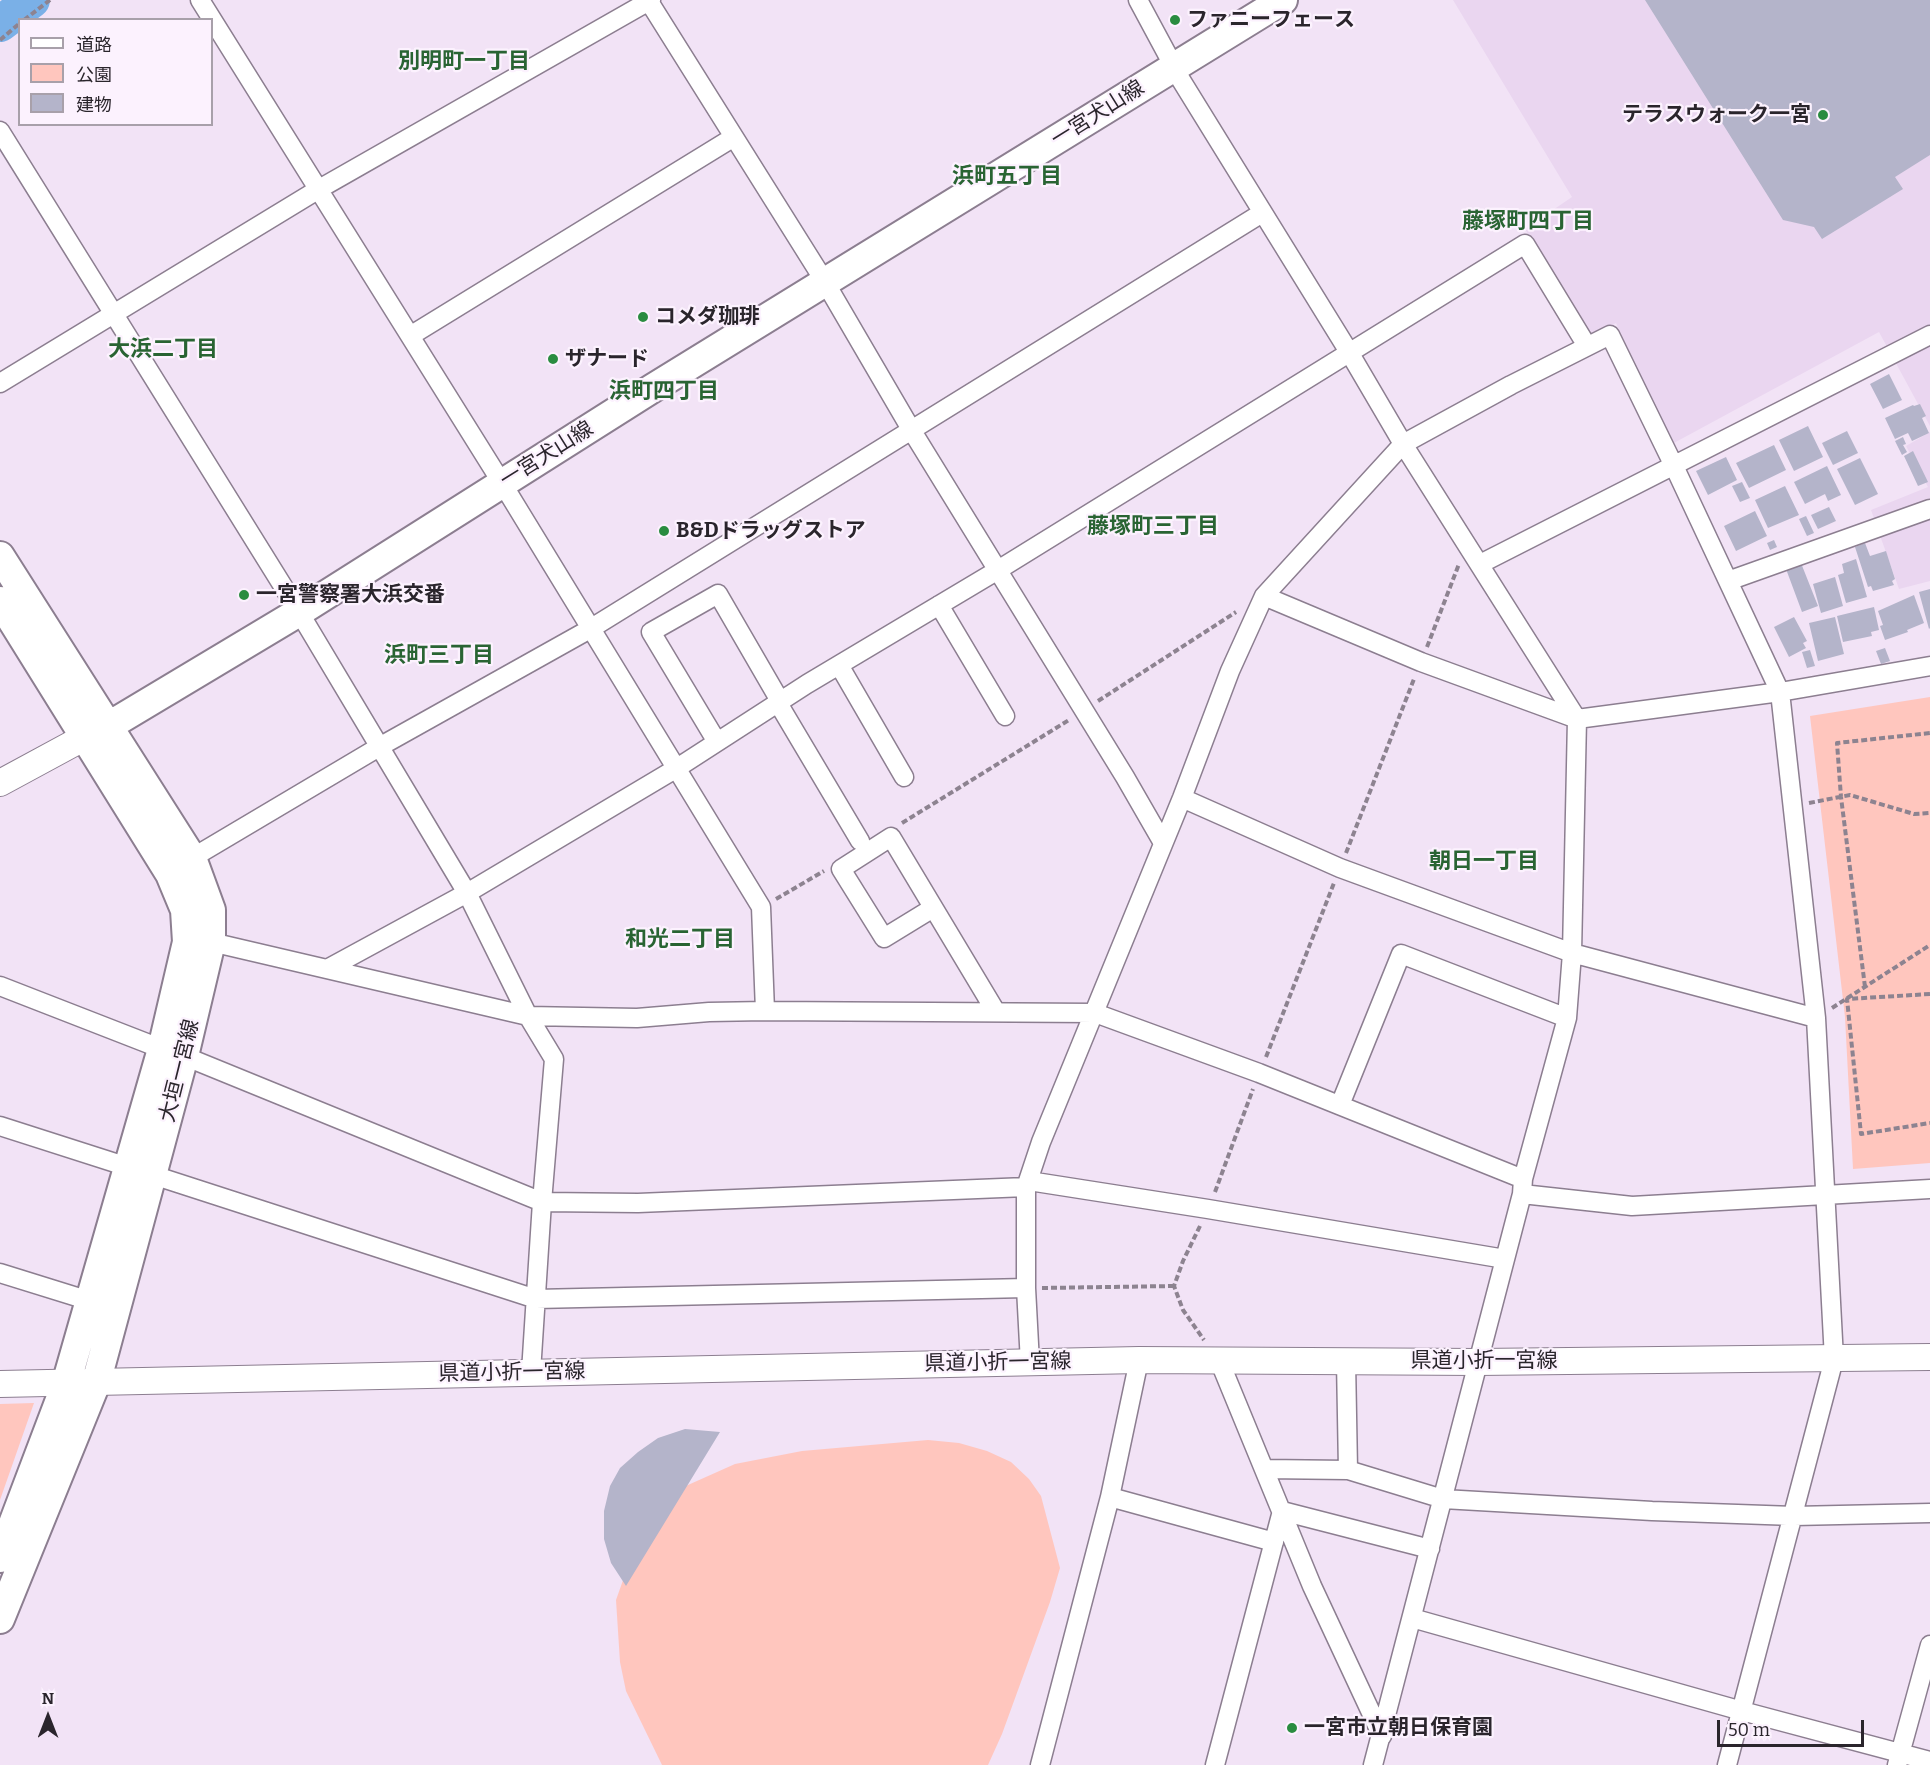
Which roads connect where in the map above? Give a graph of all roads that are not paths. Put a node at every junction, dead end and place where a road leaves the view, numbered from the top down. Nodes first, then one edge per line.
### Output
1 (200, 0) edge
2 (649, 0) edge
3 (1138, 0) edge
4 (1283, 0) edge
5 (211, 18) edge
6 (213, 21) edge
7 (1173, 68) junction
8 (0, 131) edge
9 (734, 137) junction
10 (319, 189) junction
11 (1262, 213) junction
12 (825, 282) junction
13 (112, 314) junction
14 (1930, 335) edge
15 (410, 336) junction
16 (1587, 346) junction
17 (1349, 352) junction
18 (0, 383) edge
19 (912, 431) junction
20 (1403, 444) junction
21 (1674, 465) junction
22 (502, 483) junction
23 (1930, 509) edge
24 (0, 556) edge
25 (1480, 564) junction
26 (998, 570) junction
27 (1728, 581) junction
28 (1263, 597) junction
29 (0, 601) edge
30 (939, 605) junction
31 (299, 612) junction
32 (590, 629) junction
33 (840, 664) junction
34 (1930, 666) edge
35 (1780, 692) junction
36 (779, 702) junction
37 (1005, 716) dead end
38 (1577, 719) junction
39 (96, 732) junction
40 (717, 742) junction
41 (379, 747) junction
42 (677, 768) junction
43 (904, 777) dead end
44 (0, 783) edge
45 (1182, 798) junction
46 (860, 841) dead end
47 (1163, 843) junction
48 (192, 858) junction
49 (467, 893) junction
50 (933, 908) junction
51 (211, 942) junction
52 (1572, 953) junction
53 (329, 968) junction
54 (0, 986) edge
55 (765, 1011) junction
56 (996, 1012) junction
57 (1095, 1013) junction
58 (528, 1016) junction
59 (1567, 1018) junction
60 (1816, 1018) junction
61 (173, 1053) junction
62 (1340, 1105) junction
63 (0, 1126) edge
64 (140, 1171) junction
65 (1027, 1184) junction
66 (1523, 1187) junction
67 (1930, 1189) edge
68 (1827, 1195) junction
69 (542, 1202) junction
70 (1505, 1259) junction
71 (0, 1273) edge
72 (1026, 1288) junction
73 (536, 1299) junction
74 (90, 1300) junction
75 (1930, 1357) edge
76 (1834, 1359) junction
77 (1139, 1360) junction
78 (1218, 1360) junction
79 (1346, 1360) junction
80 (1478, 1362) junction
81 (1030, 1363) junction
82 (531, 1372) junction
83 (96, 1383) junction
84 (0, 1384) edge
85 (66, 1384) junction
86 (1265, 1469) junction
87 (1348, 1470) junction
88 (1110, 1497) junction
89 (1443, 1499) junction
90 (1282, 1511) junction
91 (1930, 1513) edge
92 (1794, 1516) junction
93 (1274, 1542) junction
94 (1430, 1549) junction
95 (0, 1558) edge
96 (1412, 1618) junction
97 (0, 1619) edge
98 (1930, 1645) edge
99 (1742, 1711) junction
100 (1382, 1736) junction
101 (1899, 1759) edge
102 (1930, 1761) edge
103 (1040, 1765) edge
104 (1215, 1765) edge
105 (1373, 1765) edge
106 (1727, 1765) edge

1 - 5 street
2 - 9 street
2 - 10 street
3 - 7 street
4 - 7 main road, 一宮犬山線
6 - 10 street
7 - 11 street
7 - 12 main road, 一宮犬山線
8 - 13 street
9 - 12 street
9 - 15 street
10 - 13 street
10 - 15 street
11 - 17 street
11 - 19 street
12 - 19 street
12 - 22 main road, 一宮犬山線
13 - 18 street
13 - 31 street
14 - 21 street
15 - 22 street
16 - 17 street
16 - 20 street
16 - 21 street
17 - 20 street
17 - 26 street
19 - 26 street
19 - 32 street
20 - 25 street
20 - 28 street
21 - 25 street
21 - 27 street
22 - 31 main road, 一宮犬山線
22 - 32 street
23 - 27 street
24 - 39 main road, 大垣一宮線
25 - 38 street
26 - 30 street
26 - 47 street
27 - 35 street
28 - 38 street
28 - 45 street
29 - 39 main road, 大垣一宮線
30 - 33 street
30 - 37 street
31 - 39 main road, 一宮犬山線
31 - 41 street
32 - 41 street
32 - 42 street
33 - 36 street
33 - 43 street
34 - 35 street
35 - 38 street
35 - 60 street
36 - 40 street
36 - 40 street
36 - 46 street
38 - 52 street
39 - 44 main road
39 - 48 main road, 大垣一宮線
39 - 61 main road, 大垣一宮線
40 - 42 street
41 - 48 street
41 - 49 street
42 - 49 street
42 - 55 street
45 - 47 street
45 - 52 street
47 - 57 street
48 - 51 main road, 大垣一宮線
49 - 53 street
49 - 58 street
50 - 50 street
50 - 56 street
51 - 53 street
51 - 61 main road, 大垣一宮線
52 - 59 street
52 - 60 street
53 - 58 street
54 - 61 street
55 - 56 street
55 - 58 street
56 - 57 street
57 - 62 street
57 - 65 street
58 - 69 street
59 - 62 street
59 - 66 street
60 - 68 street
61 - 64 main road, 大垣一宮線
61 - 69 street
62 - 66 street
63 - 64 street
64 - 73 street
64 - 74 main road, 大垣一宮線
64 - 83 main road, 大垣一宮線
65 - 69 street
65 - 70 street
65 - 72 street
66 - 68 street
66 - 70 street
67 - 68 street
68 - 76 street
69 - 73 street
70 - 80 street
71 - 74 street
72 - 73 street
72 - 81 street
73 - 82 street
74 - 85 main road, 大垣一宮線
75 - 76 main road, 県道小折一宮線
76 - 80 main road, 県道小折一宮線
76 - 92 street
77 - 78 main road, 県道小折一宮線
77 - 81 main road, 県道小折一宮線
77 - 88 street
78 - 79 main road, 県道小折一宮線
78 - 86 street
79 - 80 main road, 県道小折一宮線
79 - 87 street
80 - 89 street
81 - 82 main road, 県道小折一宮線
82 - 83 main road, 県道小折一宮線
83 - 85 main road, 県道小折一宮線
83 - 97 main road, 大垣一宮線
84 - 85 main road, 県道小折一宮線
85 - 95 main road, 大垣一宮線
86 - 87 street
86 - 90 street
87 - 89 street
88 - 93 street
88 - 103 street
89 - 92 street
89 - 94 street
90 - 93 street
90 - 94 street
90 - 100 street
91 - 92 street
92 - 99 street
93 - 104 street
94 - 96 street
96 - 99 street
96 - 100 street
98 - 101 street
99 - 101 street
99 - 106 street
100 - 105 street
101 - 102 street

